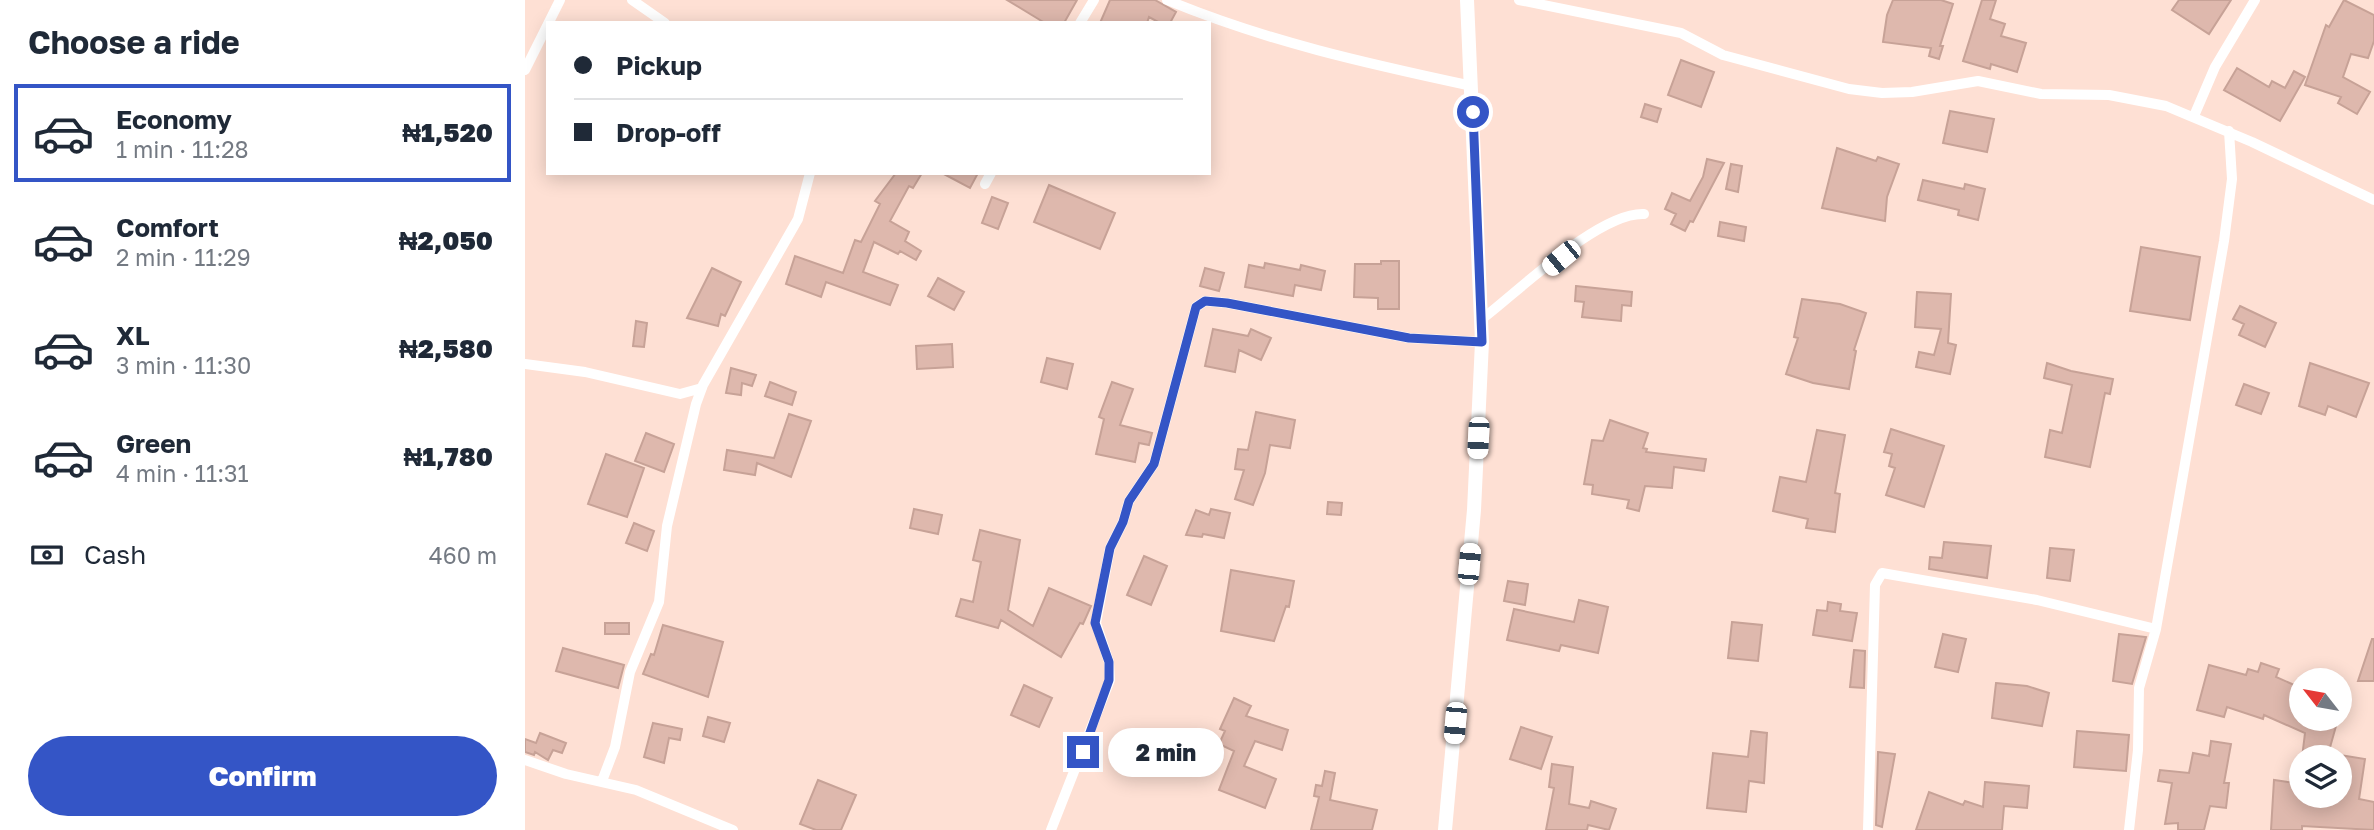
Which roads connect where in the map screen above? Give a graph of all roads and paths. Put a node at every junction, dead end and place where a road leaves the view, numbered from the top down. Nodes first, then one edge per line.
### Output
1 (560, 0) edge
2 (632, 0) edge
3 (1094, 0) edge
4 (1167, 0) edge
5 (1467, 0) edge
6 (1519, 0) edge
7 (2255, 0) edge
8 (550, 21) edge
9 (662, 21) edge
10 (1081, 21) edge
11 (546, 28) edge
12 (525, 70) edge
13 (1472, 86) junction
14 (2194, 116) junction
15 (2229, 131) junction
16 (809, 175) edge
17 (990, 175) edge
18 (985, 184) dead end
19 (2374, 200) edge
20 (1644, 214) dead end
21 (1482, 319) junction
22 (1482, 342) junction
23 (525, 364) edge
24 (702, 388) junction
25 (680, 394) junction
26 (694, 411) junction
27 (2156, 629) junction
28 (525, 760) edge
29 (602, 781) junction
30 (733, 830) edge
31 (1051, 830) edge
32 (1445, 830) edge
33 (1868, 830) edge
34 (2129, 830) edge

1 - 8 street
2 - 9 street
3 - 10 street
4 - 13 street
5 - 13 street
6 - 14 street
7 - 14 street
11 - 12 street
13 - 21 street
14 - 15 street
15 - 19 street
15 - 27 street
16 - 24 street
17 - 18 street
20 - 21 street
21 - 22 street
22 - 31 street
22 - 32 street
23 - 25 street
24 - 25 street
24 - 26 street
25 - 26 street
26 - 29 street
27 - 33 street
27 - 34 street
28 - 29 street
29 - 30 street

